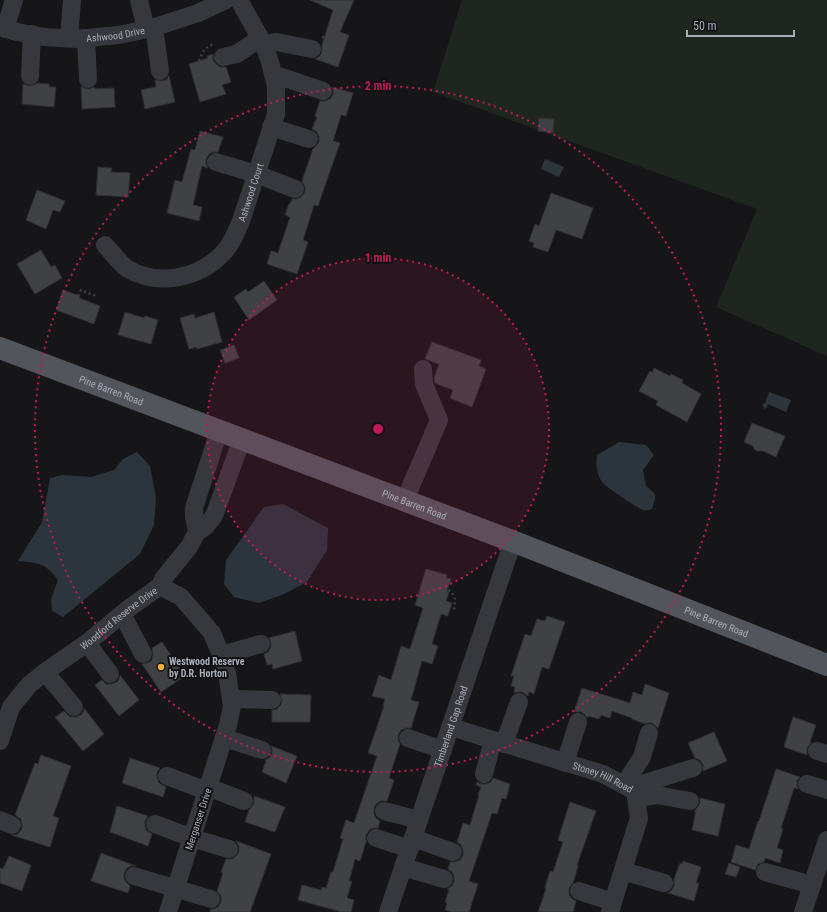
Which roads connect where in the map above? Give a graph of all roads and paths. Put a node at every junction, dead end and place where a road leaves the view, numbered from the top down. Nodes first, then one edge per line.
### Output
1 (14, 0) edge
2 (72, 0) edge
3 (139, 0) edge
4 (226, 0) edge
5 (238, 0) edge
6 (202, 5) edge
7 (3, 28) edge
8 (150, 28) junction
9 (32, 34) junction
10 (78, 38) junction
11 (262, 41) junction
12 (312, 49) dead end
13 (223, 57) dead end
14 (160, 71) dead end
15 (273, 74) junction
16 (30, 76) dead end
17 (88, 79) dead end
18 (323, 91) dead end
19 (271, 127) junction
20 (309, 139) dead end
21 (216, 162) dead end
22 (256, 174) junction
23 (295, 189) dead end
24 (105, 244) dead end
25 (78, 296) dead end
26 (96, 296) dead end
27 (0, 348) edge
28 (423, 368) dead end
29 (219, 430) junction
30 (242, 439) junction
31 (405, 500) junction
32 (197, 532) junction
33 (513, 541) junction
34 (160, 586) junction
35 (444, 588) dead end
36 (454, 610) dead end
37 (122, 614) junction
38 (87, 643) junction
39 (261, 644) dead end
40 (143, 654) dead end
41 (222, 655) junction
42 (827, 665) edge
43 (44, 672) junction
44 (110, 674) dead end
45 (231, 699) junction
46 (272, 700) dead end
47 (519, 702) dead end
48 (74, 707) dead end
49 (578, 722) dead end
50 (450, 727) junction
51 (226, 731) junction
52 (648, 733) dead end
53 (408, 738) dead end
54 (0, 741) edge
55 (499, 742) junction
56 (262, 750) dead end
57 (443, 750) junction
58 (565, 763) junction
59 (693, 768) dead end
60 (484, 774) dead end
61 (167, 776) dead end
62 (807, 784) dead end
63 (208, 789) junction
64 (827, 790) edge
65 (630, 791) junction
66 (244, 801) dead end
67 (690, 801) dead end
68 (384, 811) dead end
69 (419, 820) junction
70 (155, 824) dead end
71 (192, 838) junction
72 (376, 838) dead end
73 (411, 844) junction
74 (826, 847) edge
75 (229, 849) dead end
76 (453, 852) dead end
77 (403, 867) junction
78 (623, 871) junction
79 (765, 872) dead end
80 (134, 876) dead end
81 (444, 879) dead end
82 (664, 883) dead end
83 (812, 885) junction
84 (176, 888) junction
85 (579, 891) dead end
86 (211, 899) dead end
87 (612, 909) edge
88 (168, 912) edge
89 (388, 912) edge
90 (803, 912) edge

1 - 7 street
2 - 10 street
3 - 8 street
4 - 6 street, Ashwood Drive
5 - 11 street, Ashwood Court
6 - 8 street, Ashwood Drive
7 - 9 street, Ashwood Drive
8 - 10 street, Ashwood Drive
8 - 14 street
9 - 10 street, Ashwood Drive
9 - 16 street
10 - 17 street
11 - 12 street
11 - 13 street
11 - 15 street, Ashwood Court
15 - 18 street
15 - 19 street, Ashwood Court
19 - 20 street
19 - 22 street, Ashwood Court
21 - 22 street
22 - 23 street
22 - 24 street, Ashwood Court
25 - 26 path
27 - 29 main road, Pine Barren Road
28 - 31 street
29 - 30 main road, Pine Barren Road
29 - 32 street
30 - 31 main road, Pine Barren Road
30 - 32 street, Woodford Reserve Drive
31 - 33 main road, Pine Barren Road
32 - 34 street, Woodford Reserve Drive
33 - 42 main road, Pine Barren Road
33 - 50 street, Timberland Gap Road
34 - 37 street, Woodford Reserve Drive
34 - 41 street, Merganser Drive
35 - 36 path
37 - 38 street, Woodford Reserve Drive
37 - 40 street
38 - 43 street, Woodford Reserve Drive
38 - 44 street
39 - 41 street
41 - 45 street, Merganser Drive
43 - 48 street
43 - 54 street, Woodford Reserve Drive
45 - 46 street
45 - 51 street, Merganser Drive
47 - 55 street
49 - 58 street
50 - 55 street, Stoney Hill Road
50 - 57 street, Timberland Gap Road
51 - 56 street
51 - 63 street, Merganser Drive
52 - 65 street
53 - 57 street
55 - 58 street, Stoney Hill Road
55 - 60 street
57 - 69 street, Timberland Gap Road
58 - 65 street, Stoney Hill Road
59 - 65 street
61 - 63 street
62 - 64 street
63 - 66 street
63 - 71 street, Merganser Drive
65 - 67 street
65 - 78 street, Stoney Hill Road
68 - 69 street
69 - 73 street, Timberland Gap Road
70 - 71 street
71 - 75 street
71 - 84 street, Merganser Drive
72 - 73 street
73 - 76 street
73 - 77 street, Timberland Gap Road
74 - 83 street
77 - 81 street
77 - 89 street, Timberland Gap Road
78 - 82 street
78 - 87 street, Stoney Hill Road
79 - 83 street
80 - 84 street
83 - 90 street
84 - 86 street
84 - 88 street, Merganser Drive
85 - 87 street

